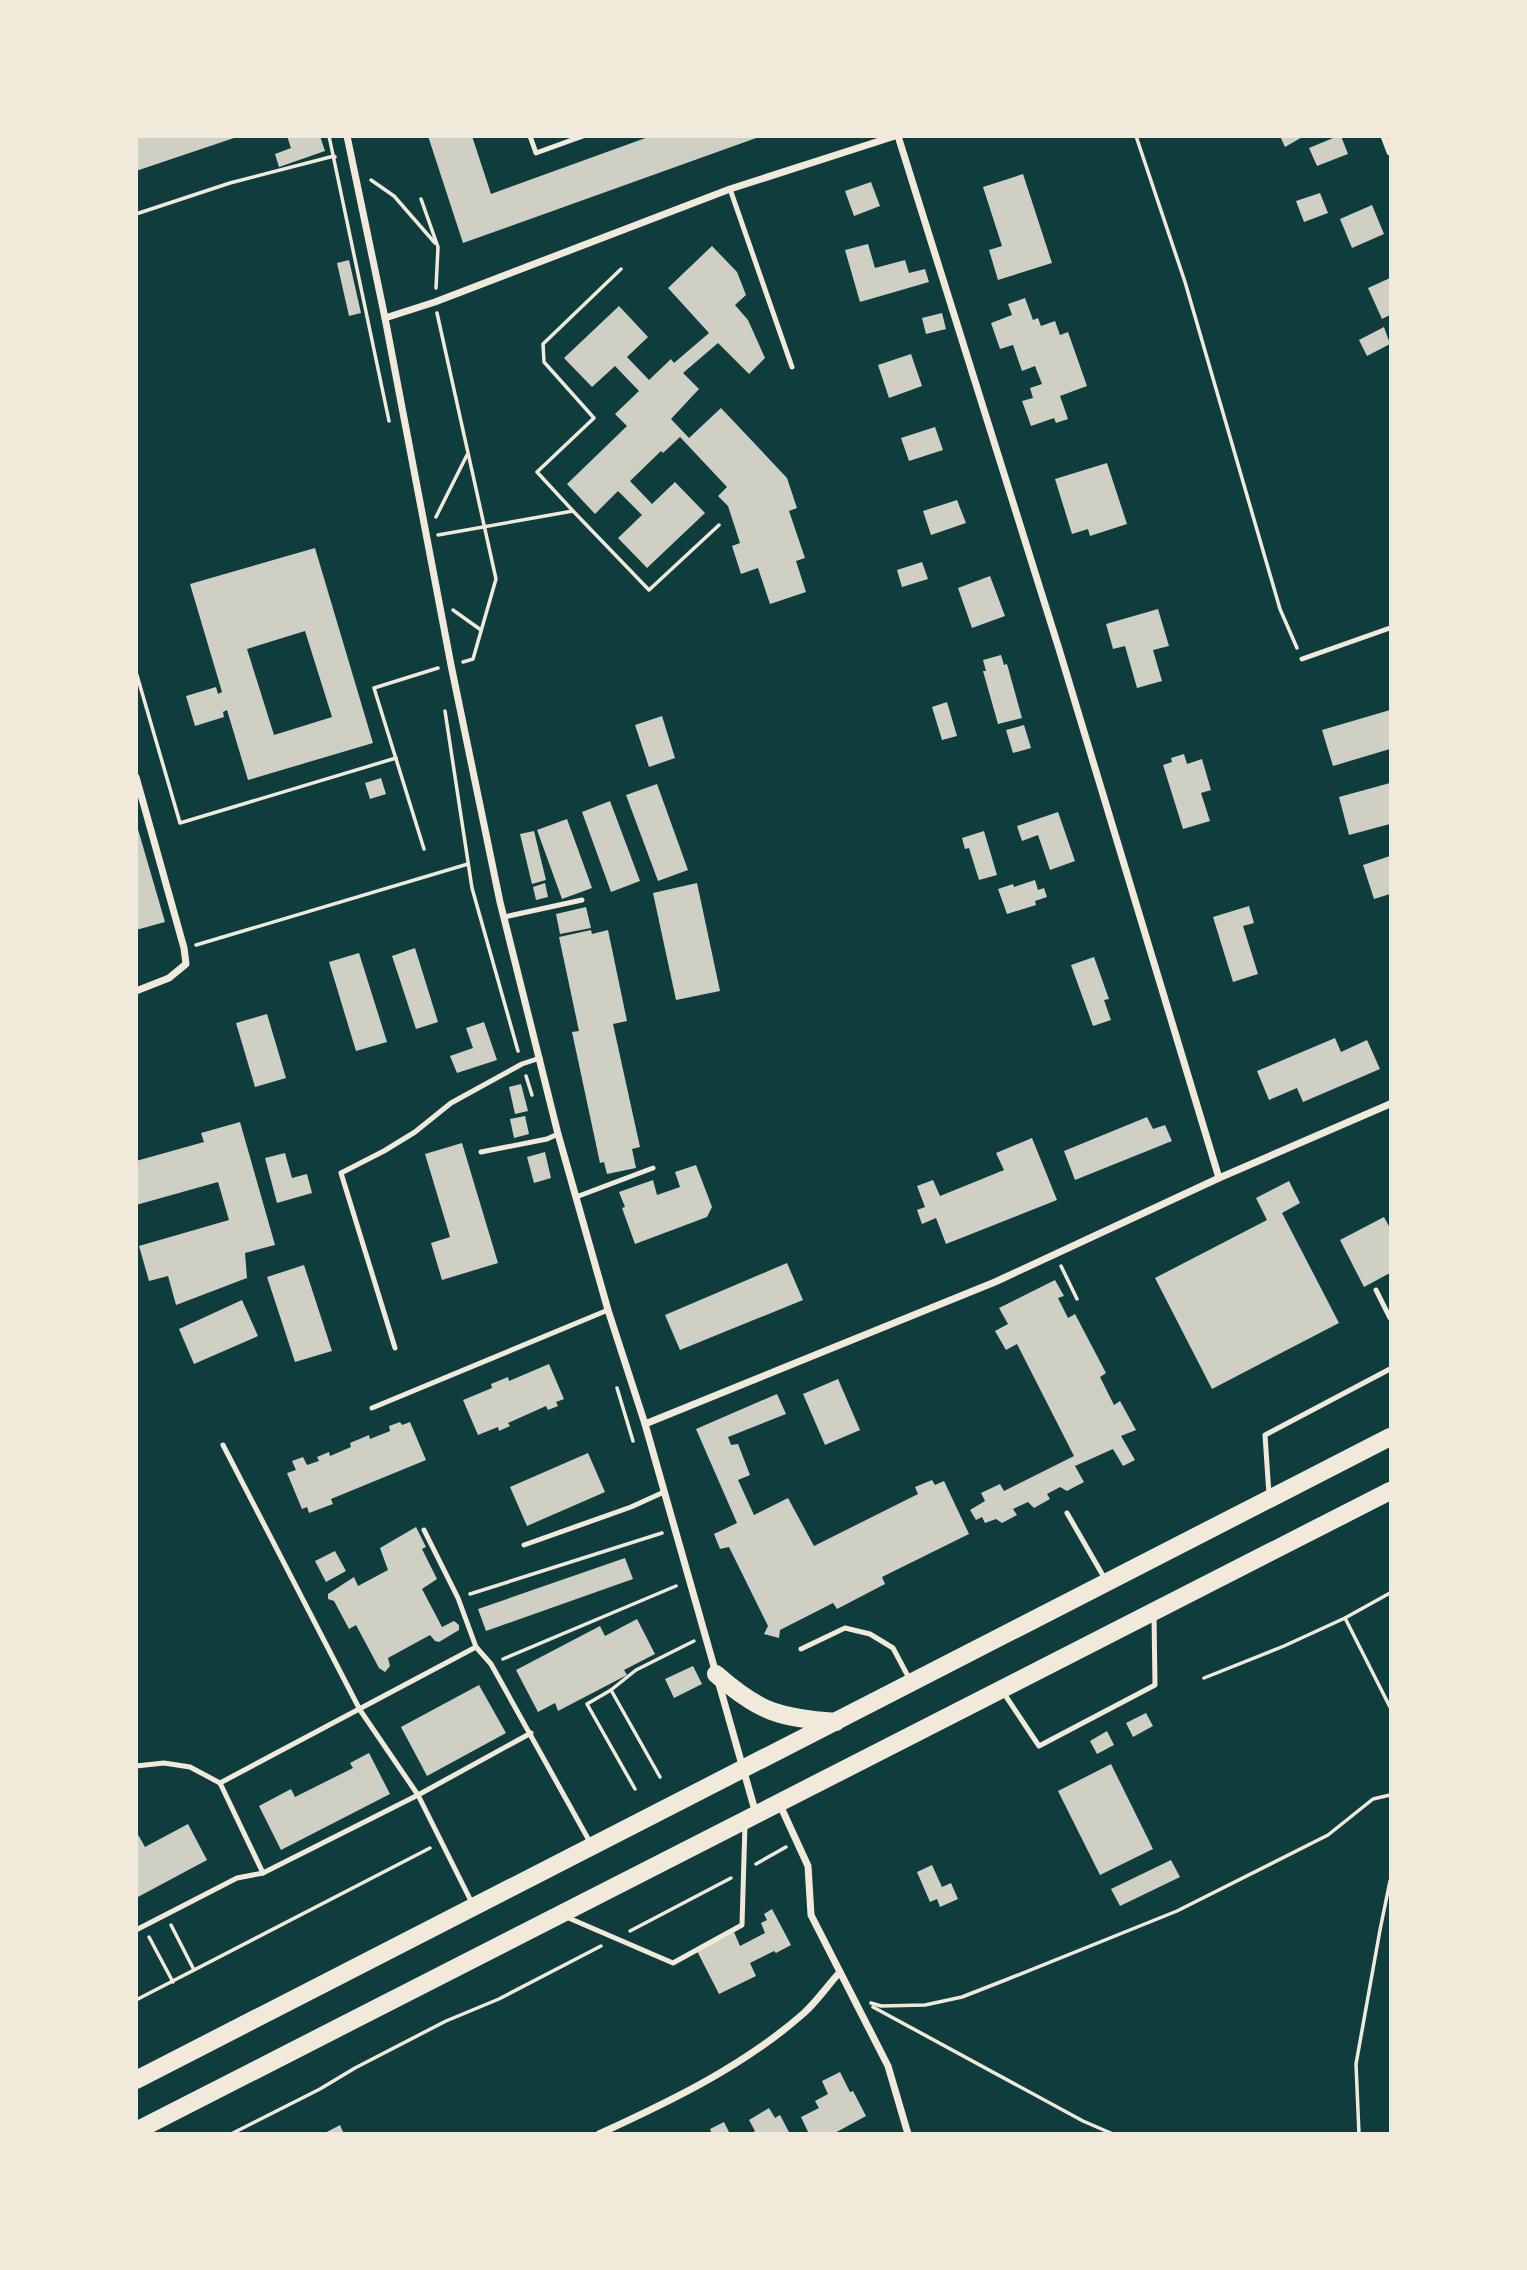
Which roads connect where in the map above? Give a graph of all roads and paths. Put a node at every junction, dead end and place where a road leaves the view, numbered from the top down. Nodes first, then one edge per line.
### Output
1 (347, 136) edge
2 (530, 136) edge
3 (583, 136) edge
4 (895, 136) edge
5 (1136, 136) edge
6 (1384, 136) edge
7 (1391, 152) edge
8 (355, 169) junction
9 (730, 189) junction
10 (421, 200) dead end
11 (136, 214) edge
12 (438, 247) junction
13 (621, 269) dead end
14 (435, 302) junction
15 (385, 318) junction
16 (792, 367) dead end
17 (468, 453) junction
18 (573, 511) junction
19 (719, 525) dead end
20 (484, 526) junction
21 (426, 538) junction
22 (438, 598) junction
23 (1391, 628) edge
24 (481, 631) junction
25 (1302, 659) joint
26 (451, 665) junction
27 (136, 672) edge
28 (396, 758) junction
29 (136, 777) edge
30 (424, 849) dead end
31 (468, 864) dead end
32 (582, 900) dead end
33 (504, 917) junction
34 (184, 948) junction
35 (136, 991) edge
36 (540, 1058) junction
37 (1391, 1104) edge
38 (558, 1134) junction
39 (481, 1152) dead end
40 (653, 1168) dead end
41 (1219, 1178) junction
42 (576, 1197) junction
43 (1056, 1254) junction
44 (1376, 1290) dead end
45 (1077, 1298) dead end
46 (608, 1310) junction
47 (1391, 1318) edge
48 (395, 1348) dead end
49 (1391, 1369) edge
50 (372, 1408) dead end
51 (645, 1424) junction
52 (1391, 1437) edge
53 (223, 1445) dead end
54 (1391, 1490) edge
55 (664, 1492) junction
56 (1269, 1498) junction
57 (1067, 1513) dead end
58 (424, 1530) dead end
59 (664, 1532) dead end
60 (524, 1545) dead end
61 (1107, 1582) junction
62 (681, 1584) dead end
63 (1391, 1592) edge
64 (458, 1598) junction
65 (1154, 1611) junction
66 (1345, 1619) junction
67 (696, 1640) dead end
68 (476, 1647) junction
69 (801, 1649) dead end
70 (491, 1664) junction
71 (716, 1674) junction
72 (1204, 1678) dead end
73 (911, 1683) junction
74 (611, 1690) junction
75 (1001, 1690) junction
76 (1391, 1707) edge
77 (360, 1710) junction
78 (836, 1722) junction
79 (531, 1733) junction
80 (136, 1766) edge
81 (744, 1770) junction
82 (660, 1777) dead end
83 (220, 1783) junction
84 (635, 1789) dead end
85 (418, 1795) junction
86 (1391, 1795) edge
87 (779, 1803) junction
88 (751, 1818) junction
89 (797, 1841) junction
90 (440, 1843) junction
91 (593, 1846) junction
92 (743, 1872) junction
93 (262, 1873) junction
94 (1391, 1881) edge
95 (474, 1906) junction
96 (166, 1914) junction
97 (561, 1915) junction
98 (144, 1926) junction
99 (136, 1930) edge
100 (616, 1938) junction
101 (194, 1970) junction
102 (840, 1972) junction
103 (173, 1982) junction
104 (853, 1996) junction
105 (136, 2000) edge
106 (136, 2080) edge
107 (136, 2131) edge
108 (231, 2133) edge
109 (599, 2133) edge
110 (908, 2133) edge
111 (1113, 2133) edge
112 (1359, 2133) edge

1 - 8 street
2 - 3 lane
4 - 9 street
5 - 25 path
6 - 7 street
8 - 11 path
8 - 12 path
8 - 15 street
9 - 14 street
9 - 16 lane
10 - 12 path
12 - 14 path
13 - 18 path
14 - 15 street
14 - 17 path
15 - 21 street
17 - 20 path
17 - 21 path
18 - 19 path
18 - 20 path
20 - 21 path
20 - 24 path
21 - 22 street
22 - 24 path
22 - 26 street
23 - 25 lane
24 - 26 path
26 - 28 path
26 - 33 street
27 - 28 path
28 - 30 path
29 - 34 street
31 - 34 path
32 - 33 lane
33 - 36 street
34 - 35 street
36 - 38 street
36 - 48 lane
37 - 41 street
38 - 39 lane
38 - 42 street
40 - 42 lane
41 - 41 street
41 - 43 street
42 - 46 street
43 - 45 path
43 - 51 street
44 - 47 lane
46 - 50 lane
46 - 51 street
49 - 56 lane
51 - 55 street
52 - 56 main road
53 - 77 lane
54 - 65 main road
55 - 60 lane
55 - 71 street
56 - 61 main road
57 - 61 lane
58 - 64 lane
59 - 64 path
61 - 73 main road
62 - 70 path
63 - 66 path
64 - 68 lane
65 - 75 main road
65 - 75 lane
66 - 72 path
66 - 76 path
67 - 74 path
68 - 70 lane
68 - 77 lane
69 - 73 lane
70 - 79 lane
71 - 78 main road
71 - 81 street
73 - 78 main road
74 - 82 path
74 - 84 path
75 - 87 main road
77 - 83 lane
77 - 85 lane
78 - 81 main road
79 - 85 lane
79 - 91 lane
80 - 83 lane
81 - 88 street
81 - 91 main road
83 - 93 lane
85 - 90 lane
85 - 93 lane
86 - 104 path
87 - 88 main road
87 - 89 street
88 - 92 lane
88 - 97 main road
89 - 92 path
89 - 102 street
90 - 95 lane
90 - 101 path
91 - 95 main road
92 - 100 path
92 - 100 lane
93 - 96 lane
94 - 112 path
95 - 106 main road
96 - 98 lane
96 - 101 path
97 - 100 lane
97 - 107 main road
98 - 99 lane
98 - 103 path
100 - 108 path
101 - 103 path
102 - 104 street
102 - 109 street
103 - 105 path
104 - 110 street
104 - 111 path

